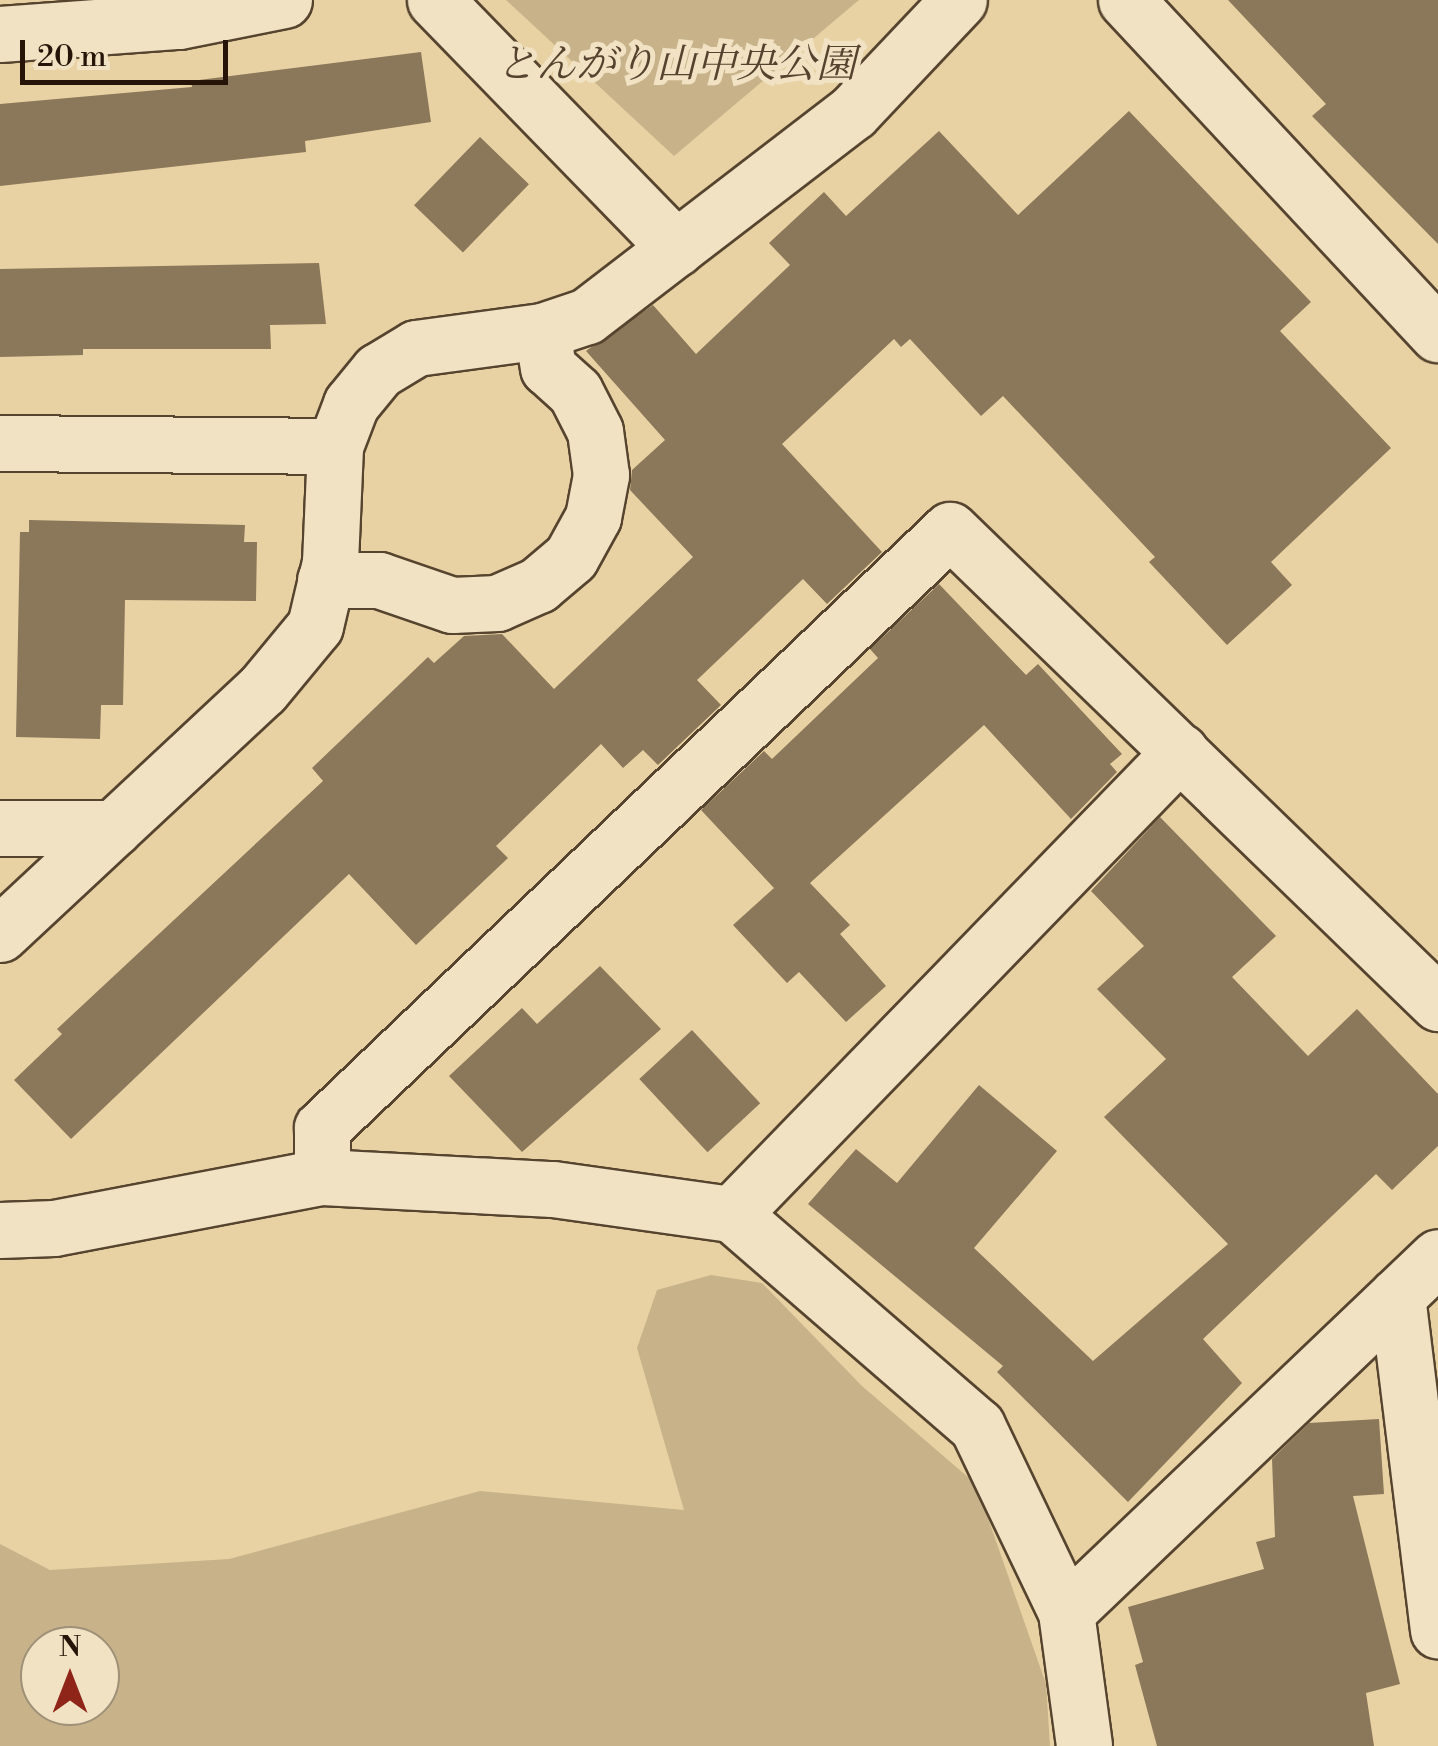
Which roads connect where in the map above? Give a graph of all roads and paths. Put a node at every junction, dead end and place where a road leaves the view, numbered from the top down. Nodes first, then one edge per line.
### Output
1 (284, 0) edge
2 (435, 0) edge
3 (960, 0) edge
4 (1126, 0) edge
5 (0, 34) edge
6 (676, 248) junction
7 (542, 331) junction
8 (1438, 334) edge
9 (0, 443) edge
10 (336, 446) junction
11 (325, 580) junction
12 (1180, 752) junction
13 (0, 828) edge
14 (114, 828) junction
15 (0, 934) edge
16 (1438, 1002) edge
17 (322, 1178) junction
18 (732, 1214) junction
19 (0, 1230) edge
20 (1438, 1257) edge
21 (1397, 1296) junction
22 (1066, 1612) junction
23 (1438, 1631) edge
24 (1084, 1746) edge

1 - 5 street
2 - 6 street
3 - 6 street
4 - 8 street
6 - 7 street
7 - 10 street
7 - 11 street
9 - 10 street
10 - 11 street
11 - 14 street
12 - 16 street
12 - 17 street
12 - 18 street
13 - 14 street
14 - 15 street
17 - 18 street
17 - 19 street
18 - 22 street
20 - 21 street
21 - 22 street
21 - 23 street
22 - 24 street

